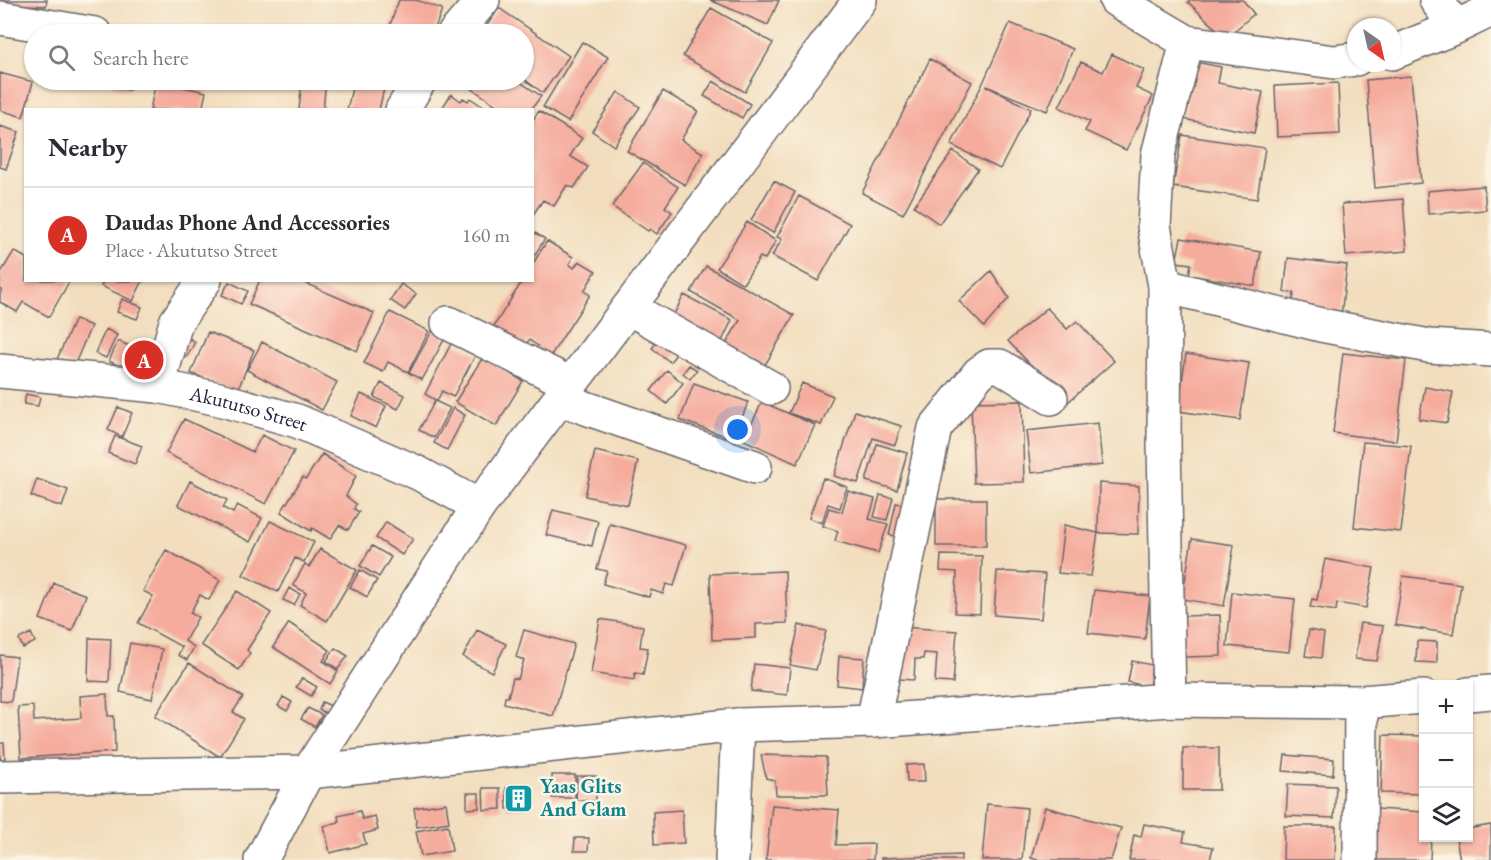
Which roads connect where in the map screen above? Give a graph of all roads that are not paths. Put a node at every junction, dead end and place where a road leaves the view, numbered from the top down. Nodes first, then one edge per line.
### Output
1 (483, 0) edge
2 (860, 0) edge
3 (1116, 0) edge
4 (1436, 0) edge
5 (1491, 10) edge
6 (0, 18) edge
7 (36, 24) edge
8 (463, 24) edge
9 (1456, 27) junction
10 (1188, 42) junction
11 (1401, 49) edge
12 (1347, 60) edge
13 (414, 90) edge
14 (403, 108) edge
15 (204, 282) edge
16 (1165, 286) junction
17 (629, 308) junction
18 (448, 322) dead end
19 (1491, 350) edge
20 (0, 371) edge
21 (158, 386) junction
22 (771, 388) dead end
23 (566, 392) junction
24 (1051, 398) dead end
25 (755, 466) dead end
26 (479, 506) junction
27 (1491, 692) edge
28 (1473, 694) edge
29 (1419, 698) edge
30 (1169, 700) junction
31 (1361, 702) junction
32 (873, 721) junction
33 (738, 724) junction
34 (308, 772) junction
35 (0, 777) edge
36 (1360, 858) dead end
37 (261, 860) edge
38 (732, 860) edge

1 - 8 street
2 - 17 street
3 - 10 street
4 - 9 street
5 - 9 street
6 - 7 street
9 - 11 street
10 - 12 street
10 - 16 street
13 - 14 street
15 - 21 street
16 - 19 street
16 - 30 street
17 - 22 street
17 - 23 street
18 - 23 street
20 - 21 street, Akututso Street
21 - 26 street, Akututso Street
23 - 25 street
23 - 26 street
24 - 32 street
26 - 34 street
27 - 28 street
29 - 31 street
30 - 31 street
30 - 32 street
31 - 36 street
32 - 33 street
33 - 34 street
33 - 38 street
34 - 35 street
34 - 37 street

